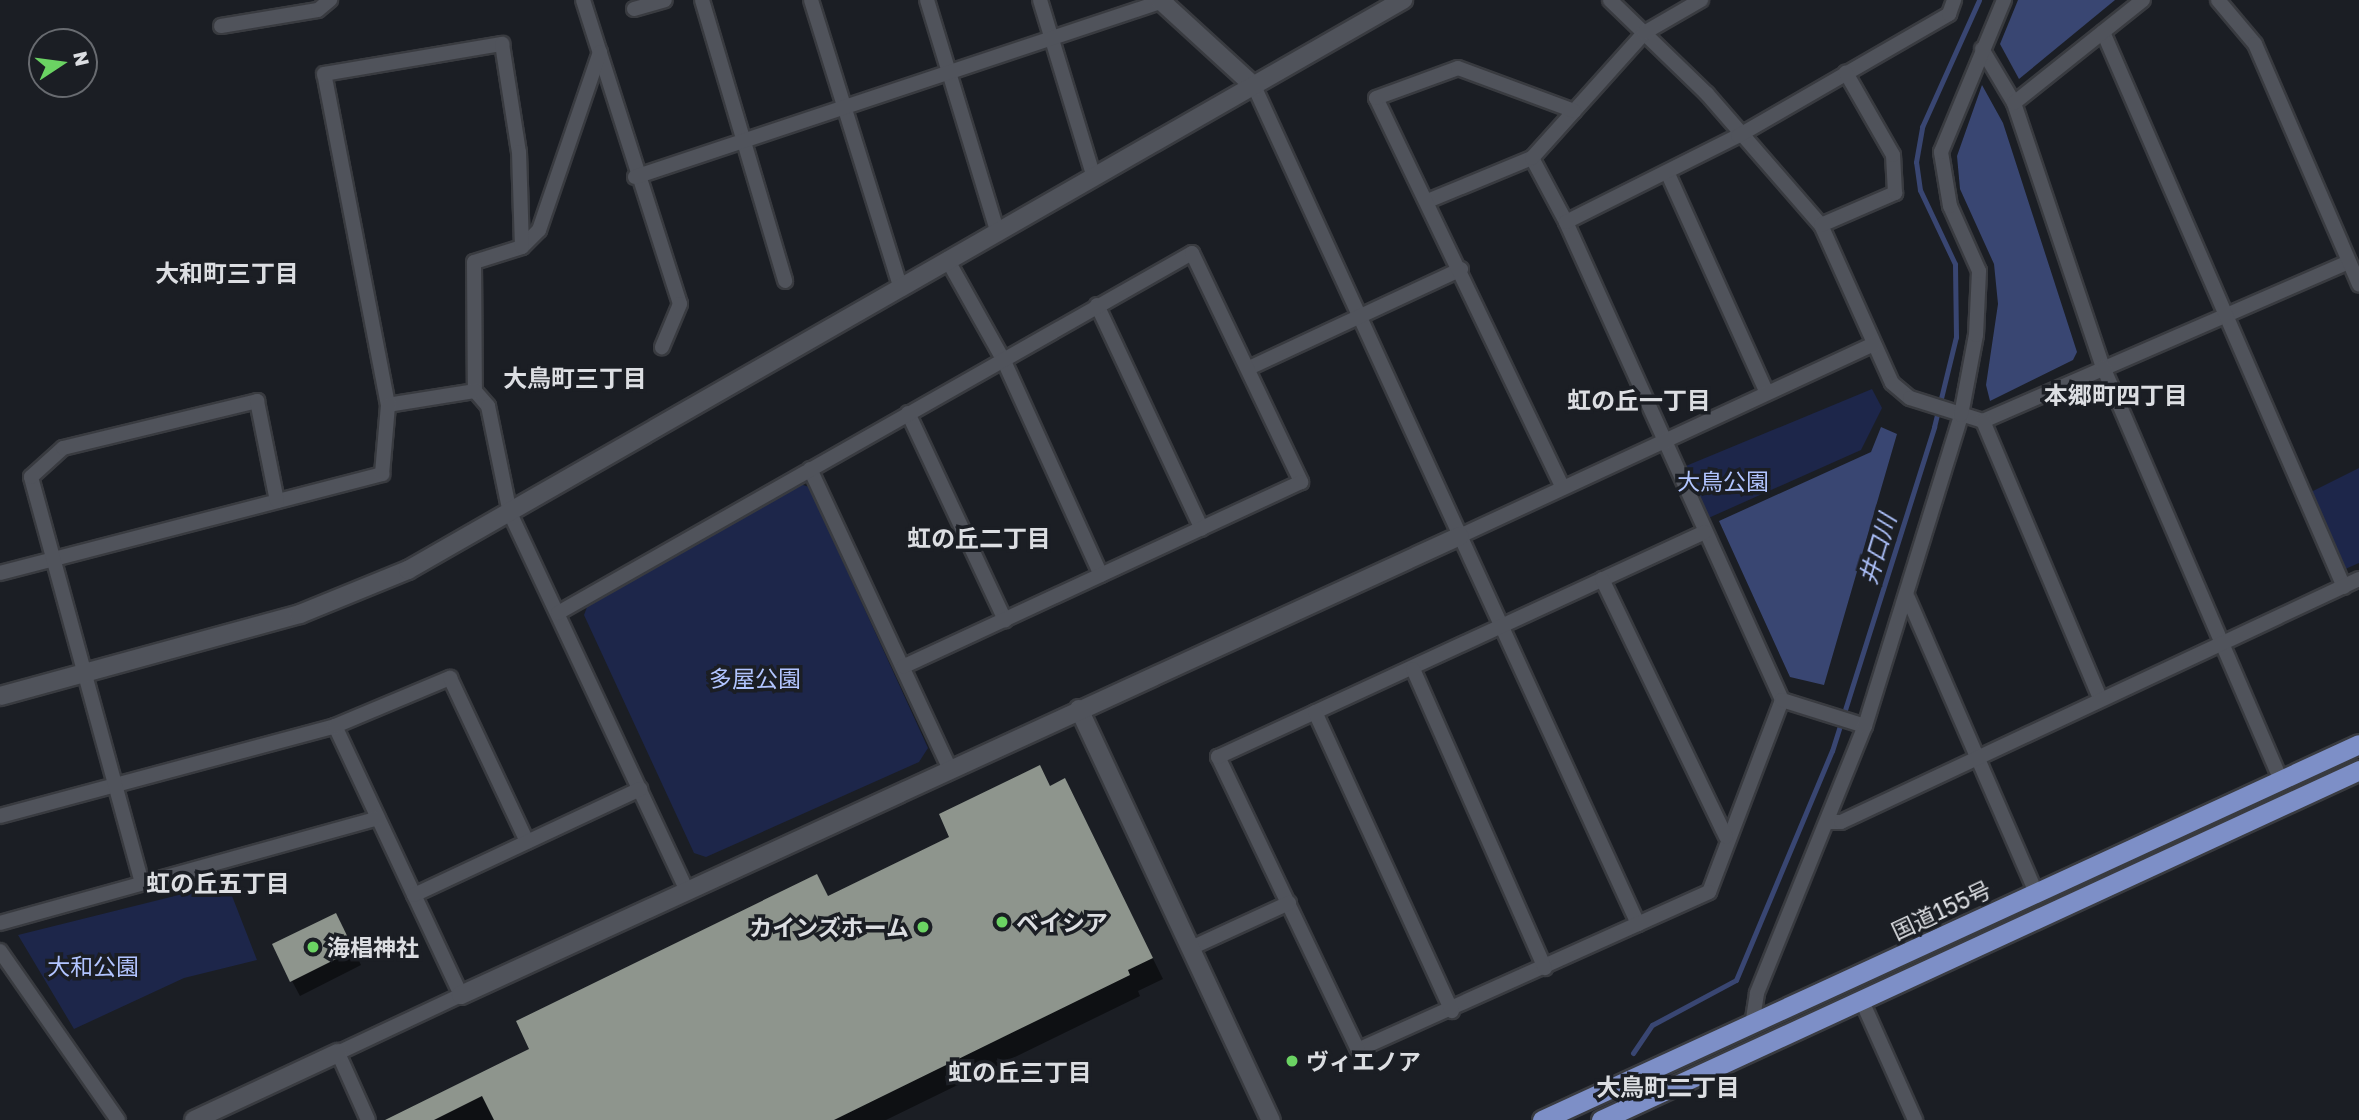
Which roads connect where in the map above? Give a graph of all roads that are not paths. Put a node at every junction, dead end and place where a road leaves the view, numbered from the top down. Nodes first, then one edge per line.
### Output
1 (330, 0) edge
2 (583, 0) edge
3 (665, 0) edge
4 (702, 0) edge
5 (811, 0) edge
6 (927, 0) edge
7 (1040, 0) edge
8 (1404, 0) edge
9 (1610, 0) edge
10 (1701, 0) edge
11 (1954, 0) edge
12 (2004, 0) edge
13 (2143, 0) edge
14 (2218, 0) edge
15 (1163, 1) edge
16 (634, 9) dead end
17 (221, 26) dead end
18 (2103, 32) junction
19 (1644, 33) junction
20 (1051, 40) junction
21 (1982, 49) junction
22 (600, 52) junction
23 (947, 73) junction
24 (1846, 73) junction
25 (1254, 86) junction
26 (2014, 103) junction
27 (845, 107) junction
28 (1574, 111) junction
29 (1738, 136) junction
30 (744, 141) junction
31 (1532, 158) junction
32 (1093, 174) junction
33 (1668, 174) junction
34 (635, 177) junction
35 (1430, 200) junction
36 (1566, 222) junction
37 (1821, 225) junction
38 (998, 230) junction
39 (523, 247) junction
40 (947, 259) junction
41 (2349, 262) junction
42 (1461, 269) junction
43 (785, 281) dead end
44 (2359, 284) edge
45 (900, 286) junction
46 (1097, 305) junction
47 (2228, 315) junction
48 (1358, 316) junction
49 (1874, 344) junction
50 (662, 347) dead end
51 (1003, 359) junction
52 (2103, 367) junction
53 (1249, 368) junction
54 (475, 391) junction
55 (1767, 393) junction
56 (388, 405) junction
57 (908, 413) junction
58 (1961, 415) junction
59 (1983, 421) junction
60 (1662, 439) junction
61 (810, 469) junction
62 (1562, 486) junction
63 (277, 501) junction
64 (510, 513) junction
65 (1202, 529) junction
66 (1705, 532) junction
67 (1460, 536) junction
68 (53, 558) junction
69 (0, 573) edge
70 (1101, 575) junction
71 (1602, 579) junction
72 (2359, 579) edge
73 (2344, 587) junction
74 (1908, 598) junction
75 (558, 613) junction
76 (1005, 620) junction
77 (1501, 625) junction
78 (2223, 642) junction
79 (904, 666) junction
80 (1413, 668) junction
81 (85, 672) junction
82 (0, 696) edge
83 (2100, 698) junction
84 (1782, 700) junction
85 (1079, 709) junction
86 (1315, 712) junction
87 (335, 726) junction
88 (1865, 726) junction
89 (2359, 744) edge
90 (1978, 755) junction
91 (950, 768) junction
92 (2359, 770) edge
93 (2281, 781) junction
94 (116, 785) junction
95 (640, 789) junction
96 (0, 816) edge
97 (377, 818) junction
98 (1828, 822) junction
99 (1726, 837) junction
100 (527, 842) junction
101 (142, 883) junction
102 (687, 890) junction
103 (2036, 893) junction
104 (414, 895) junction
105 (1289, 903) junction
106 (0, 923) edge
107 (1638, 924) junction
108 (1191, 948) junction
109 (0, 951) edge
110 (1545, 968) junction
111 (461, 995) junction
112 (1861, 999) junction
113 (1452, 1011) junction
114 (1752, 1025) junction
115 (338, 1053) junction
116 (118, 1120) edge
117 (194, 1120) edge
118 (368, 1120) edge
119 (1271, 1120) edge
120 (1542, 1120) edge
121 (1601, 1120) edge
122 (1915, 1120) edge

1 - 17 street
2 - 22 street
3 - 16 street
4 - 30 street
5 - 27 street
6 - 23 street
7 - 20 street
8 - 25 street
9 - 19 street
10 - 19 street
11 - 24 street
12 - 21 street
13 - 18 street
14 - 41 street
15 - 20 street
15 - 25 street
18 - 26 street
18 - 47 street
19 - 28 street
19 - 29 street
20 - 23 street
20 - 32 street
21 - 26 street
21 - 58 street
22 - 34 street
22 - 39 street
23 - 27 street
23 - 38 street
24 - 29 street
24 - 37 street
25 - 32 street
25 - 48 street
26 - 52 street
27 - 30 street
27 - 45 street
28 - 31 street
28 - 35 street
29 - 33 street
29 - 37 street
30 - 34 street
30 - 43 street
31 - 35 street
31 - 36 street
32 - 38 street
33 - 36 street
33 - 55 street
34 - 50 street
35 - 42 street
36 - 60 street
37 - 49 street
38 - 40 street
39 - 54 street
39 - 56 street
40 - 45 street
40 - 51 street
41 - 44 street
41 - 47 street
42 - 48 street
42 - 62 street
45 - 64 street
46 - 51 street
46 - 53 street
46 - 65 street
47 - 52 street
47 - 73 street
48 - 53 street
48 - 67 street
49 - 55 street
49 - 58 street
51 - 57 street
51 - 70 street
52 - 59 street
52 - 78 street
53 - 65 street
54 - 56 street
54 - 64 street
55 - 60 street
56 - 63 street
57 - 61 street
57 - 76 street
58 - 59 street
58 - 74 street
59 - 83 street
60 - 62 street
60 - 66 street
61 - 75 street
61 - 79 street
62 - 67 street
63 - 68 street
63 - 68 street
64 - 75 street
64 - 81 street
65 - 70 street
66 - 71 street
66 - 84 street
67 - 77 street
67 - 85 street
68 - 69 street
68 - 81 street
70 - 76 street
71 - 77 street
71 - 99 street
72 - 73 street
73 - 78 street
74 - 88 street
74 - 90 street
75 - 95 street
76 - 79 street
77 - 80 street
77 - 107 street
78 - 83 street
78 - 93 street
79 - 91 street
80 - 86 street
80 - 110 street
81 - 82 street
81 - 94 street
83 - 90 street
84 - 88 street
84 - 99 street
85 - 91 street
85 - 108 street
86 - 105 street
86 - 113 street
87 - 94 street
87 - 97 street
87 - 100 street
88 - 98 street
89 - 93 highway, 国道155号
90 - 98 street
90 - 103 street
91 - 102 street
92 - 112 highway, 国道155号
93 - 103 highway, 国道155号
94 - 96 street
94 - 101 street
95 - 100 street
95 - 102 street
97 - 101 street
97 - 104 street
98 - 114 street
99 - 107 street
100 - 104 street
101 - 106 street
102 - 111 street
103 - 114 highway, 国道155号
104 - 111 street
105 - 108 street
105 - 113 street
107 - 110 street
108 - 119 street
109 - 116 street
110 - 113 street
111 - 115 street
112 - 121 highway, 国道155号
112 - 122 street
114 - 120 highway, 国道155号
115 - 117 street
115 - 118 street

